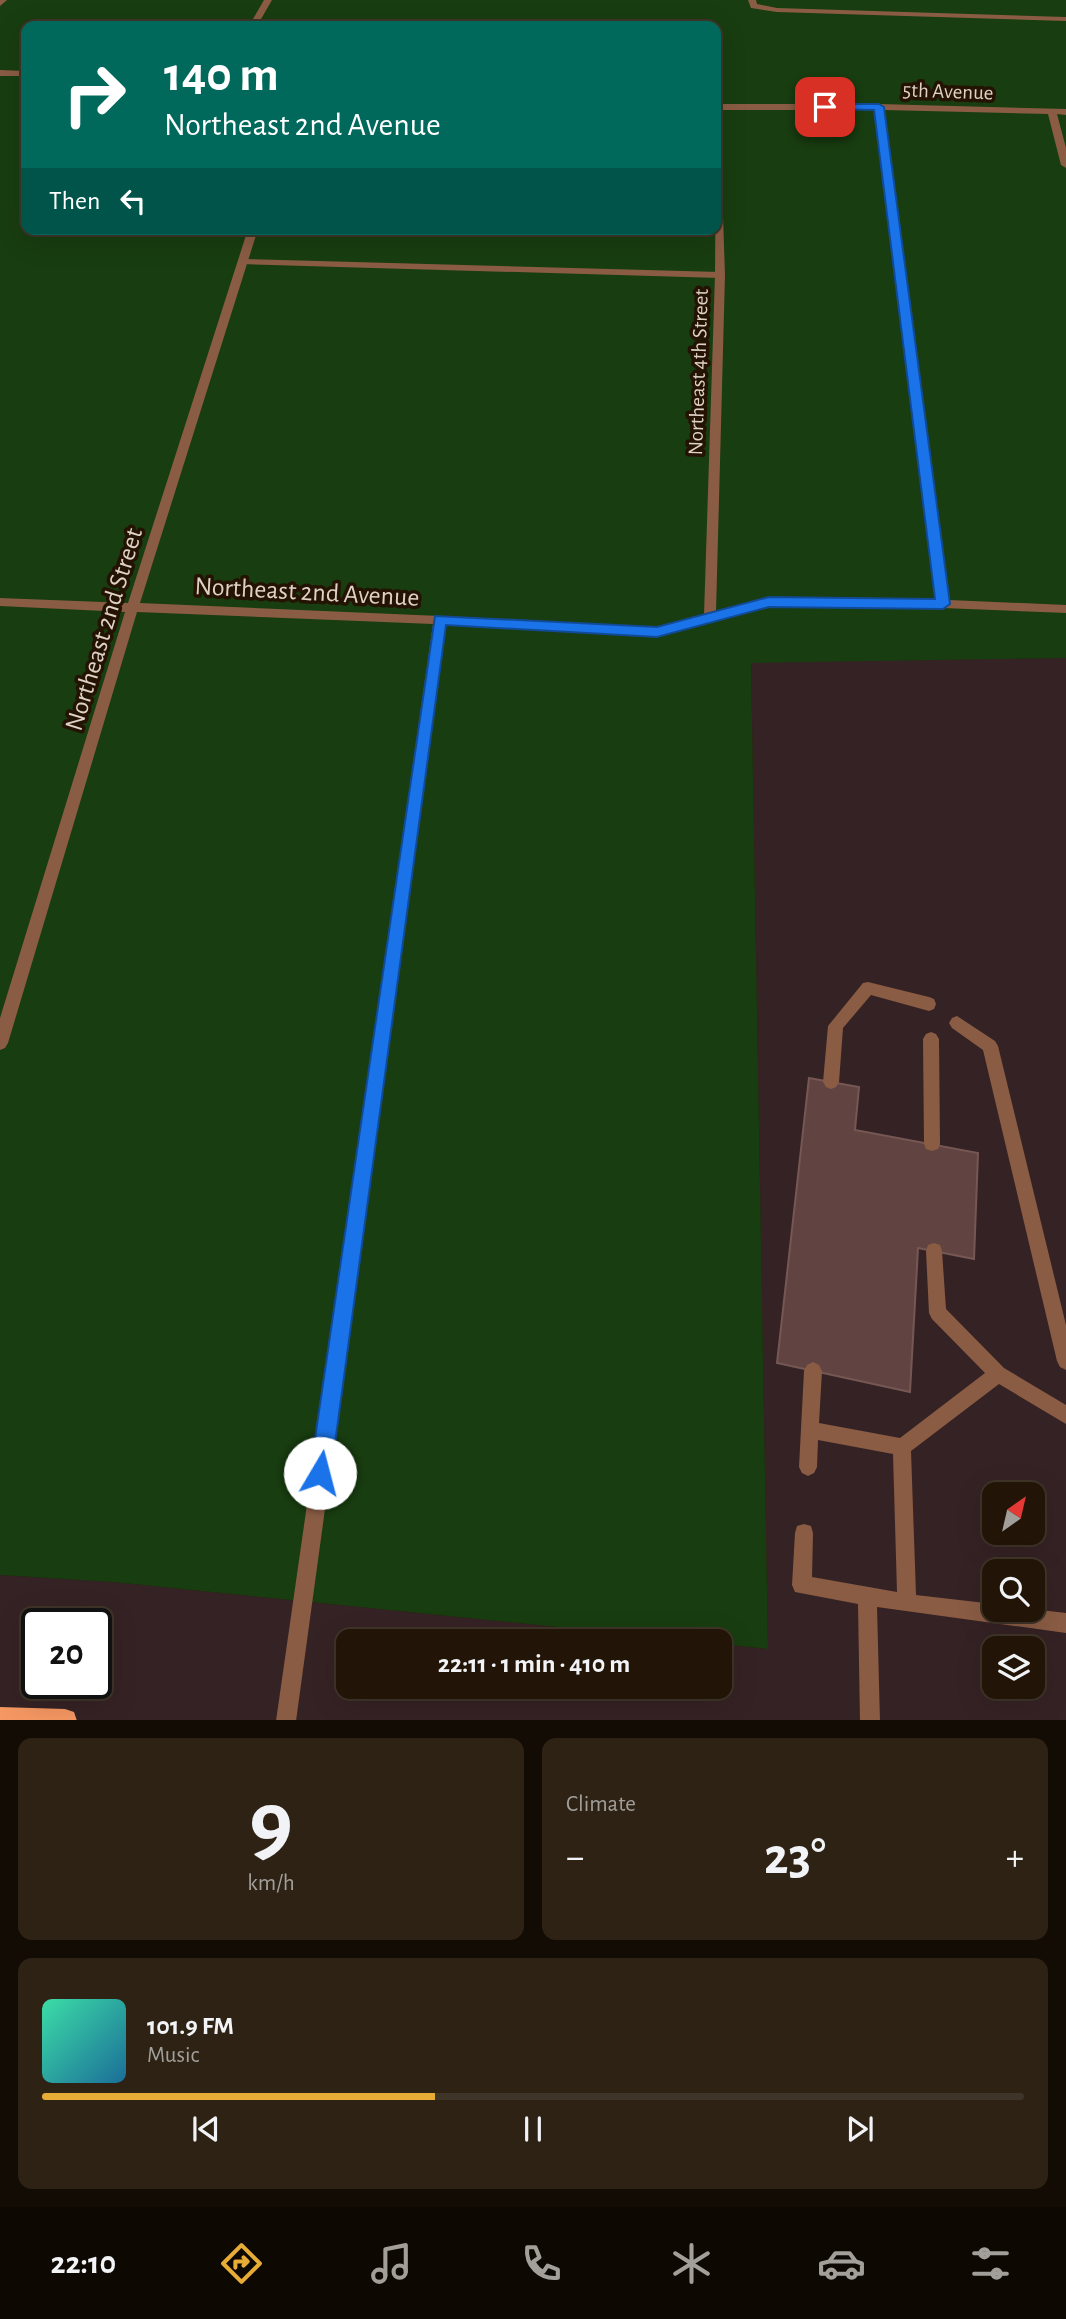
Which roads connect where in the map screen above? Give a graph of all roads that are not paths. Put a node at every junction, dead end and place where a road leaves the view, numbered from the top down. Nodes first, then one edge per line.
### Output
1 (3, 0) edge
2 (268, 0) edge
3 (752, 0) edge
4 (0, 4) edge
5 (1066, 19) edge
6 (256, 21) edge
7 (0, 73) edge
8 (21, 74) edge
9 (721, 107) edge
10 (879, 107) junction
11 (1052, 112) junction
12 (1066, 112) edge
13 (1066, 165) edge
14 (251, 235) edge
15 (719, 235) edge
16 (243, 262) junction
17 (720, 275) junction
18 (0, 602) edge
19 (943, 604) junction
20 (133, 606) junction
21 (1066, 609) edge
22 (710, 617) junction
23 (440, 620) junction
24 (929, 1004) dead end
25 (957, 1023) dead end
26 (931, 1039) dead end
27 (0, 1043) edge
28 (831, 1082) dead end
29 (932, 1144) dead end
30 (934, 1251) dead end
31 (1066, 1361) edge
32 (813, 1371) dead end
33 (998, 1374) junction
34 (1066, 1415) edge
35 (811, 1430) junction
36 (902, 1447) junction
37 (808, 1467) dead end
38 (804, 1533) dead end
39 (867, 1596) junction
40 (907, 1603) junction
41 (1066, 1623) edge
42 (0, 1719) edge
43 (65, 1720) edge
44 (286, 1720) edge
45 (870, 1720) edge

1 - 4 street
2 - 6 street
3 - 5 street
7 - 8 street
9 - 10 street, 5th Avenue
10 - 11 street, 5th Avenue
10 - 19 street
11 - 12 street, 5th Avenue
11 - 13 street
14 - 16 street, Northeast 2nd Street
15 - 17 street, Northeast 4th Street
16 - 17 street
16 - 20 street, Northeast 2nd Street
17 - 22 street, Northeast 4th Street
18 - 20 street, Northeast 2nd Avenue
19 - 21 street, Northeast 2nd Avenue
19 - 22 street, Northeast 2nd Avenue
20 - 23 street, Northeast 2nd Avenue
20 - 27 street, Northeast 2nd Street
22 - 23 street, Northeast 2nd Avenue
23 - 44 street
24 - 28 street
25 - 31 street
26 - 29 street
30 - 33 street
32 - 35 street
33 - 34 street
33 - 36 street
35 - 36 street
35 - 37 street
36 - 40 street
38 - 39 street
39 - 40 street
39 - 45 street
40 - 41 street
42 - 43 main road

